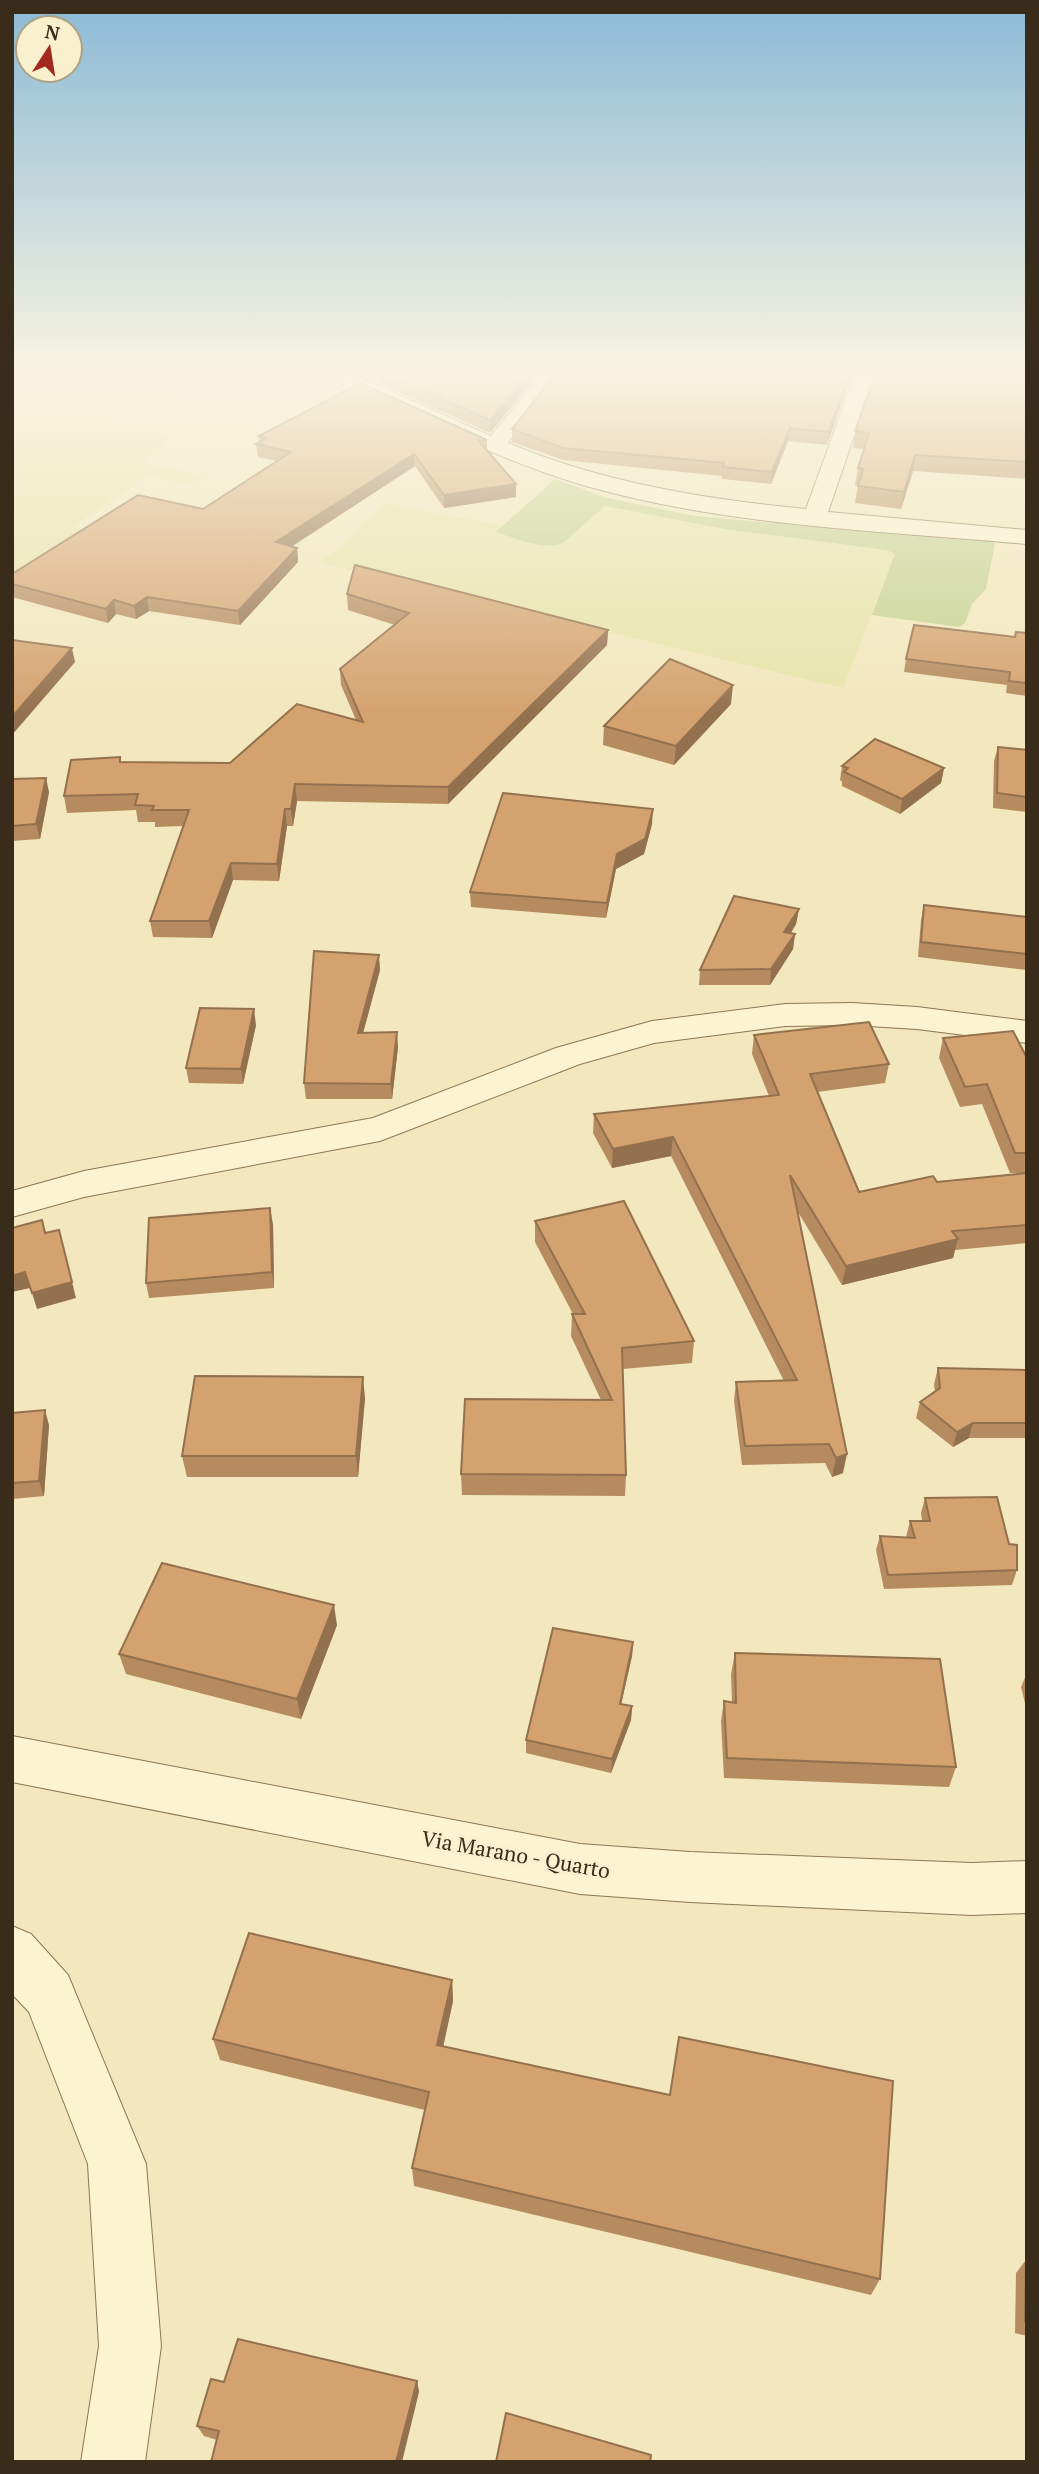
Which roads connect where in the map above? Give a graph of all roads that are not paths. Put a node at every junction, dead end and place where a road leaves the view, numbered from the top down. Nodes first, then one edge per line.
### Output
1 (608, 484) edge
2 (826, 484) edge
3 (814, 517) junction
4 (1027, 537) edge
5 (1027, 1032) edge
6 (12, 1204) edge
7 (12, 1759) edge
8 (1027, 1887) edge
9 (12, 1952) edge
10 (114, 2462) edge

1 - 3 street
2 - 3 street
3 - 4 street
5 - 6 street
7 - 8 street, Via Marano - Quarto
9 - 10 street

